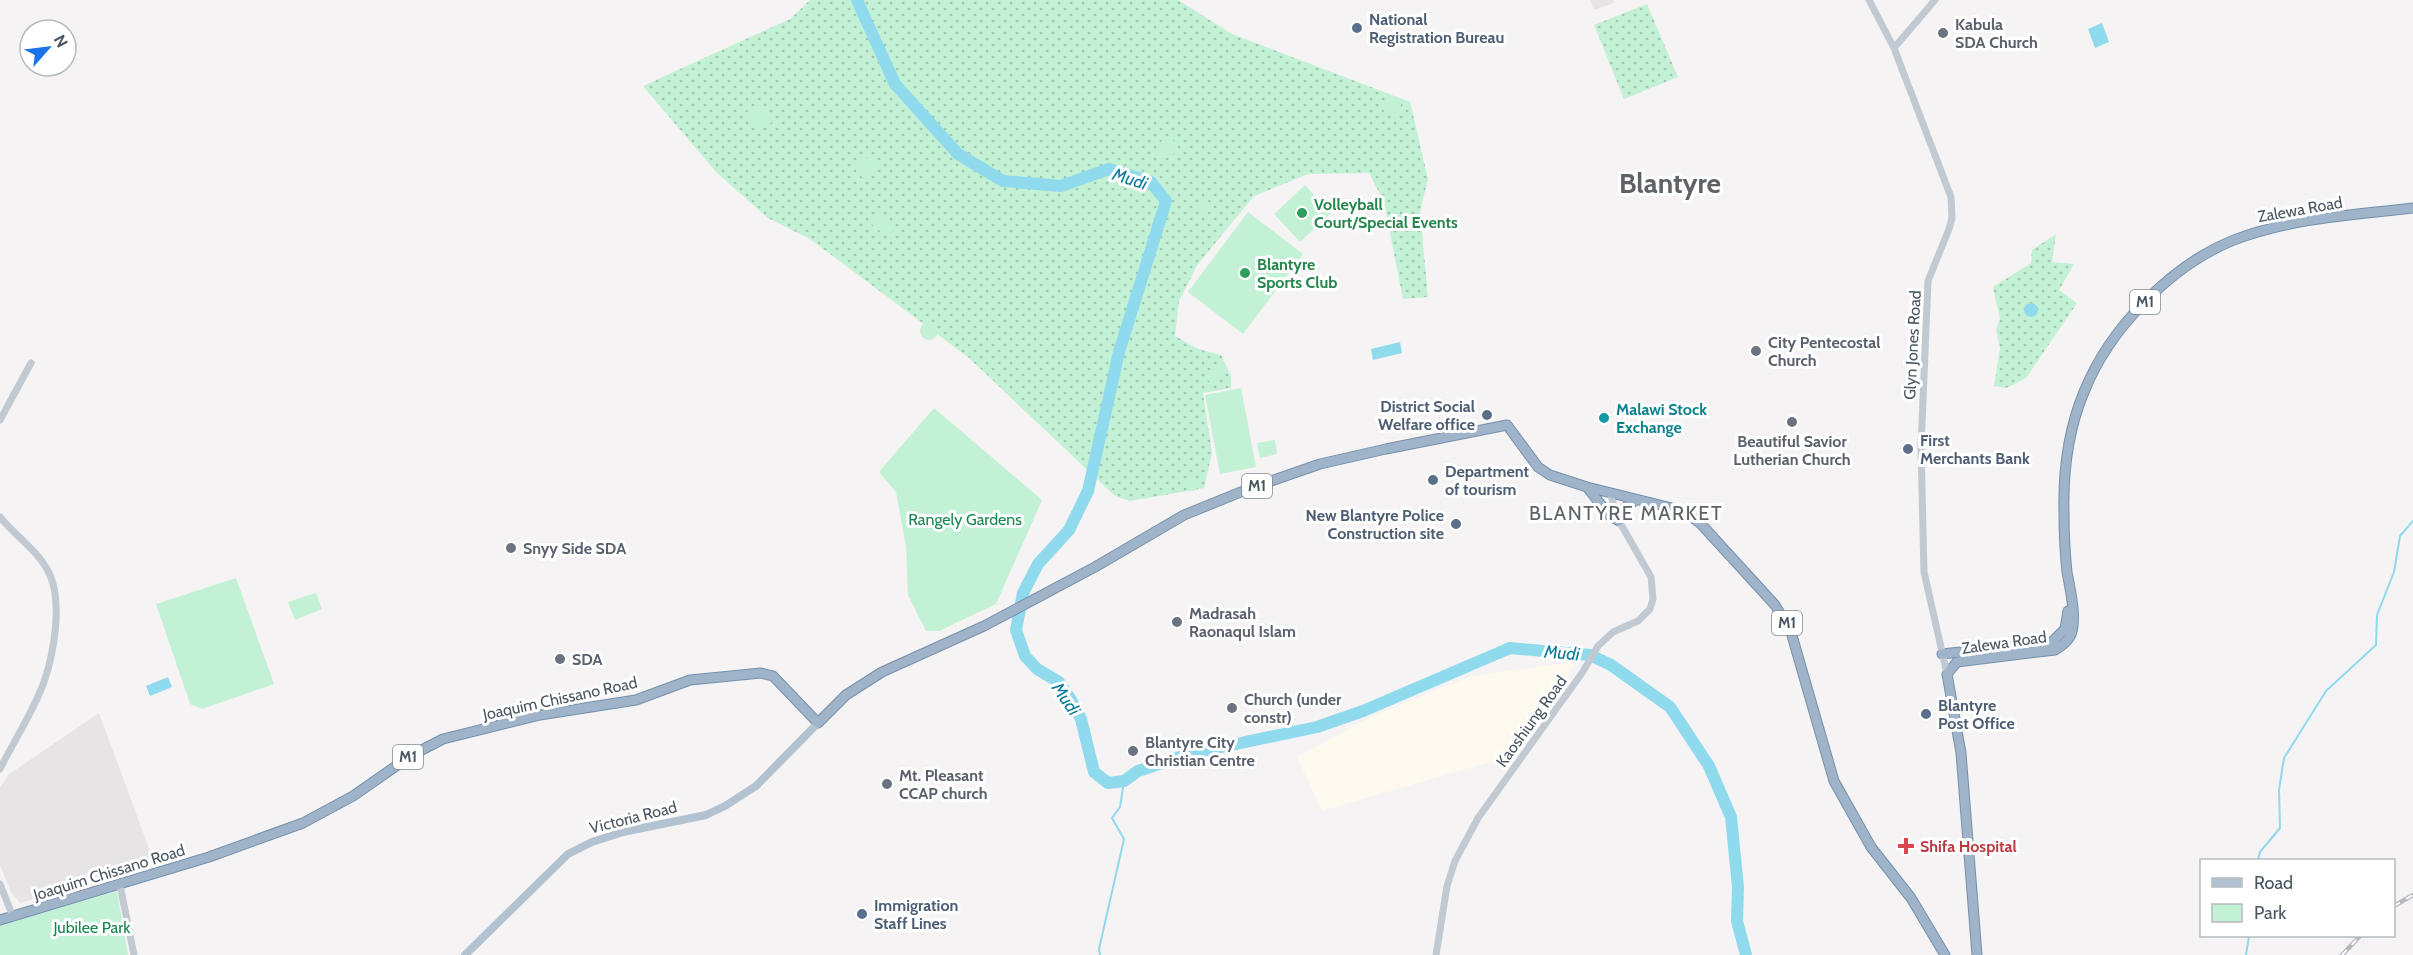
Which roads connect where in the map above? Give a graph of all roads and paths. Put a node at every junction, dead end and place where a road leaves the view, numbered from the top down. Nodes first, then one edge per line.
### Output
1 (1869, 0) edge
2 (1935, 0) edge
3 (1893, 48) junction
4 (2413, 208) edge
5 (31, 363) dead end
6 (0, 420) edge
7 (1587, 487) junction
8 (1610, 493) junction
9 (1636, 500) junction
10 (0, 517) edge
11 (1618, 521) junction
12 (2067, 573) junction
13 (1942, 654) junction
14 (1947, 674) junction
15 (818, 723) junction
16 (0, 769) edge
17 (0, 884) edge
18 (120, 885) junction
19 (14, 916) junction
20 (0, 920) edge
21 (134, 955) edge
22 (465, 955) edge
23 (1436, 955) edge
24 (1946, 955) edge
25 (1977, 955) edge

1 - 3 street, Glyn Jones Road
2 - 3 street
3 - 13 street, Glyn Jones Road
4 - 12 highway, Zalewa Road / M1
5 - 6 street
7 - 8 highway, M1
7 - 11 highway
7 - 15 highway, M1
8 - 9 highway, M1
8 - 11 street, Kaoshiung Road
9 - 11 highway
9 - 24 highway, M1
10 - 16 street
11 - 23 street, Kaoshiung Road
12 - 13 highway, Zalewa Road / M1
12 - 14 highway, Zalewa Road / M1
13 - 14 street, Glyn Jones Road
14 - 25 highway
15 - 18 highway, Joaquim Chissano Road / M1
15 - 22 main road, Victoria Road
17 - 19 street
18 - 19 highway, Joaquim Chissano Road / M1
18 - 21 street
19 - 20 highway, Joaquim Chissano Road / M1

